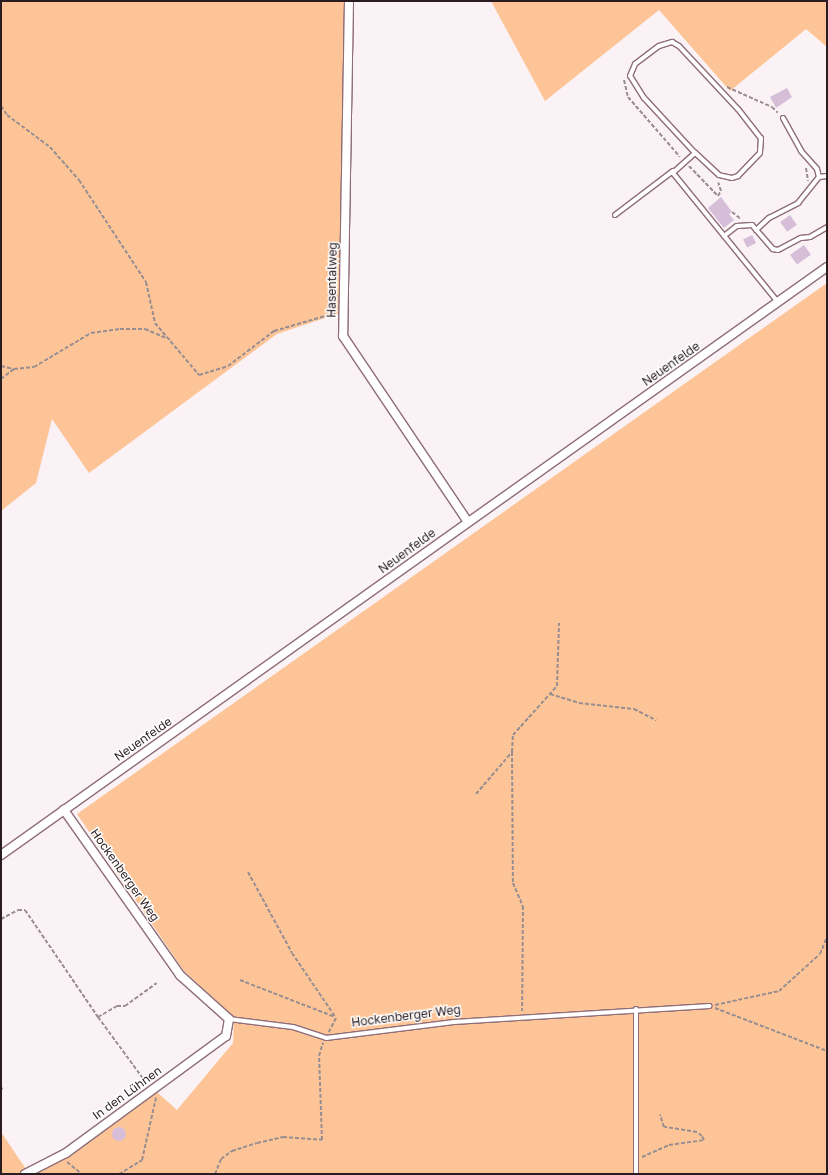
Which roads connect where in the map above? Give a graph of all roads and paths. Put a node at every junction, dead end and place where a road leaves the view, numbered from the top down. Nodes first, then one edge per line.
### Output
1 (349, 1) edge
2 (623, 76) dead end
3 (724, 86) dead end
4 (1, 106) edge
5 (783, 118) joint
6 (695, 153) junction
7 (684, 161) junction
8 (810, 161) junction
9 (709, 167) junction
10 (673, 171) junction
11 (827, 176) edge
12 (819, 177) junction
13 (806, 188) dead end
14 (732, 212) dead end
15 (615, 215) dead end
16 (746, 224) junction
17 (827, 227) edge
18 (756, 230) junction
19 (724, 236) junction
20 (827, 267) edge
21 (778, 303) junction
22 (343, 311) junction
23 (177, 351) junction
24 (1, 366) edge
25 (14, 369) junction
26 (1, 379) edge
27 (468, 522) junction
28 (559, 622) dead end
29 (550, 694) junction
30 (656, 720) dead end
31 (512, 752) junction
32 (476, 794) dead end
33 (64, 810) junction
34 (1, 855) edge
35 (248, 872) dead end
36 (1, 919) edge
37 (827, 937) edge
38 (240, 980) dead end
39 (157, 983) dead end
40 (710, 1006) junction
41 (636, 1009) junction
42 (98, 1017) junction
43 (524, 1017) junction
44 (336, 1018) junction
45 (229, 1019) junction
46 (326, 1038) junction
47 (827, 1051) edge
48 (154, 1088) junction
49 (660, 1115) dead end
50 (60, 1156) junction
51 (636, 1160) junction
52 (25, 1174) edge
53 (82, 1174) edge
54 (119, 1174) edge
55 (215, 1174) edge
56 (636, 1174) edge

1 - 22 street, Hasentalweg
2 - 7 path
3 - 5 path
4 - 23 path
5 - 8 lane
6 - 7 lane
6 - 9 lane
6 - 9 lane
7 - 9 path
7 - 10 lane
8 - 12 lane
8 - 13 path
10 - 15 lane
10 - 19 lane
11 - 12 lane
12 - 18 lane
14 - 16 path
16 - 18 lane
16 - 19 lane
17 - 18 lane
19 - 21 lane
20 - 21 street, Neuenfelde
21 - 27 street, Neuenfelde
22 - 23 path
22 - 27 street, Hasentalweg
23 - 25 path
24 - 25 path
25 - 26 path
27 - 33 street, Neuenfelde
28 - 29 path
29 - 30 path
29 - 31 path
31 - 32 path
31 - 43 path
33 - 34 street, Neuenfelde
33 - 45 street, Hockenberger Weg
35 - 44 path
36 - 42 path
37 - 40 path
38 - 44 path
39 - 42 path
40 - 41 lane, Hockenberger Weg
40 - 47 path
41 - 43 lane, Hockenberger Weg
41 - 51 lane
42 - 48 path
43 - 46 lane, Hockenberger Weg
44 - 46 path
45 - 46 lane, Hockenberger Weg
45 - 48 street, In den Lühnen
46 - 55 path
48 - 50 street, In den Lühnen
48 - 54 path
49 - 51 path
50 - 52 street, In den Lühnen
50 - 53 path
51 - 56 lane

